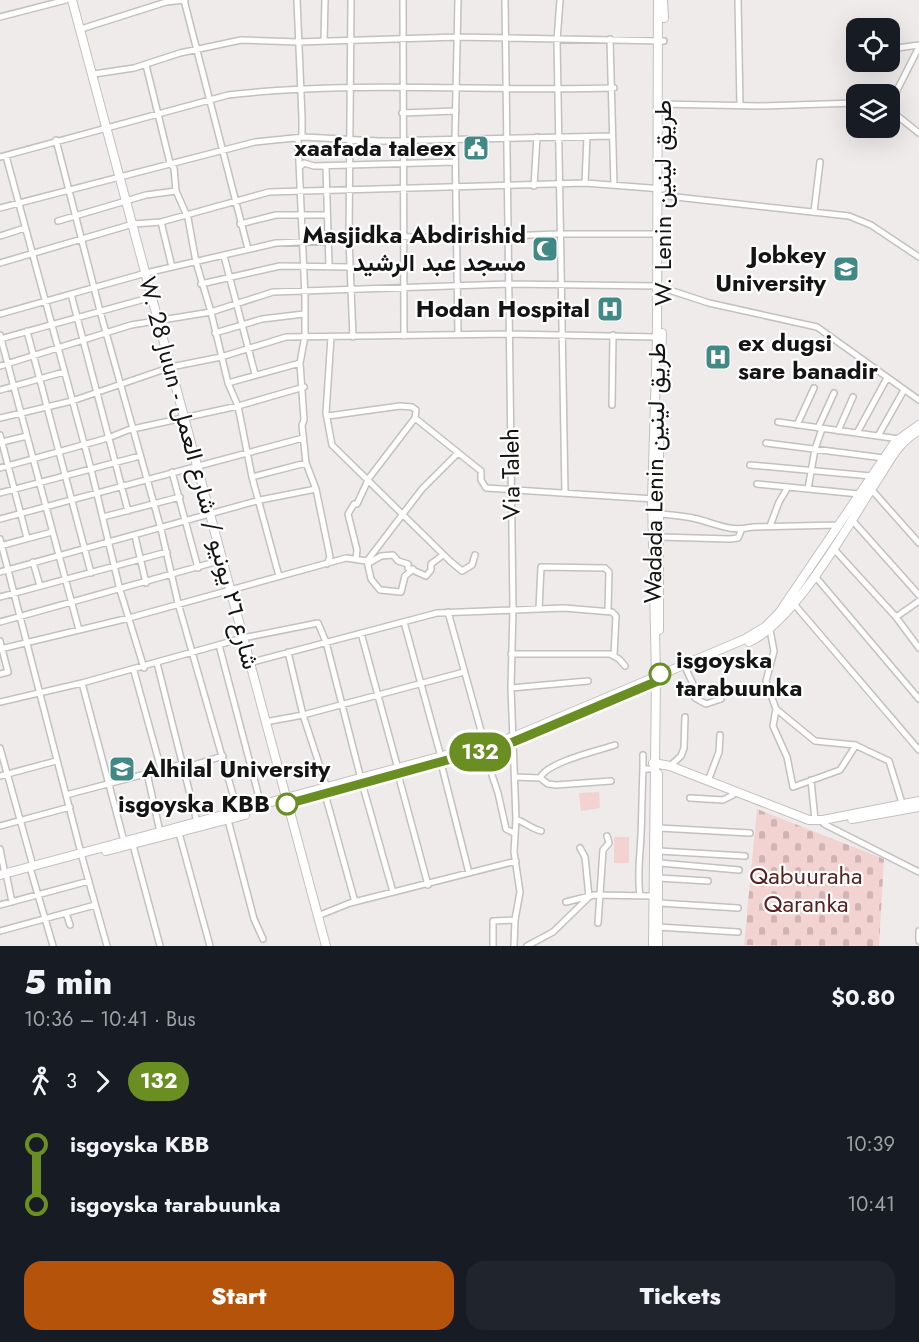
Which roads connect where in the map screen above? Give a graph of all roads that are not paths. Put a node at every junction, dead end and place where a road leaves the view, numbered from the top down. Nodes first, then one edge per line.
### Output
1 (66, 0) edge
2 (72, 0) edge
3 (184, 0) edge
4 (297, 0) edge
5 (325, 0) edge
6 (351, 0) edge
7 (403, 0) edge
8 (458, 0) edge
9 (505, 0) edge
10 (560, 0) edge
11 (658, 0) edge
12 (663, 0) edge
13 (738, 0) edge
14 (0, 17) edge
15 (81, 29) junction
16 (458, 37) junction
17 (403, 39) junction
18 (506, 39) junction
19 (610, 39) junction
20 (557, 40) junction
21 (661, 40) junction
22 (324, 41) junction
23 (352, 41) junction
24 (298, 42) junction
25 (919, 46) edge
26 (198, 48) junction
27 (900, 48) edge
28 (146, 65) junction
29 (94, 74) junction
30 (900, 84) edge
31 (455, 87) junction
32 (352, 88) junction
33 (614, 88) junction
34 (402, 89) junction
35 (301, 90) junction
36 (505, 90) junction
37 (558, 90) junction
38 (208, 100) junction
39 (846, 103) edge
40 (662, 104) junction
41 (740, 105) junction
42 (456, 111) junction
43 (402, 113) junction
44 (159, 115) junction
45 (900, 118) edge
46 (108, 128) junction
47 (919, 133) edge
48 (612, 136) junction
49 (507, 137) junction
50 (537, 137) junction
51 (559, 137) junction
52 (586, 137) junction
53 (455, 138) junction
54 (298, 139) junction
55 (56, 140) junction
56 (352, 140) junction
57 (403, 140) junction
58 (222, 150) junction
59 (3, 156) edge
60 (455, 162) junction
61 (820, 162) dead end
62 (170, 163) junction
63 (352, 165) junction
64 (404, 165) junction
65 (300, 166) junction
66 (323, 166) junction
67 (120, 176) junction
68 (585, 183) junction
69 (559, 184) junction
70 (614, 184) junction
71 (534, 186) junction
72 (405, 187) junction
73 (456, 187) junction
74 (509, 187) junction
75 (351, 190) junction
76 (67, 191) junction
77 (176, 191) junction
78 (299, 191) junction
79 (325, 191) junction
80 (660, 192) junction
81 (127, 201) junction
82 (234, 201) junction
83 (18, 205) junction
84 (0, 208) edge
85 (814, 212) junction
86 (186, 214) junction
87 (302, 215) junction
88 (326, 215) junction
89 (75, 216) junction
90 (58, 221) dead end
91 (161, 222) junction
92 (133, 224) junction
93 (240, 224) junction
94 (25, 228) junction
95 (561, 235) junction
96 (659, 235) junction
97 (0, 236) edge
98 (406, 236) junction
99 (507, 236) junction
100 (458, 238) junction
101 (82, 240) junction
102 (349, 240) junction
103 (303, 241) junction
104 (327, 241) junction
105 (248, 249) junction
106 (33, 253) junction
107 (224, 256) junction
108 (919, 257) edge
109 (196, 262) junction
110 (0, 263) edge
111 (302, 265) junction
112 (329, 265) junction
113 (172, 267) junction
114 (350, 267) junction
115 (146, 273) junction
116 (230, 276) junction
117 (201, 284) junction
118 (509, 284) junction
119 (562, 284) junction
120 (457, 285) junction
121 (660, 286) junction
122 (94, 288) junction
123 (350, 288) junction
124 (402, 288) junction
125 (304, 289) junction
126 (71, 294) junction
127 (152, 297) junction
128 (47, 302) junction
129 (238, 302) junction
130 (100, 310) junction
131 (211, 312) junction
132 (0, 314) edge
133 (304, 314) junction
134 (77, 317) junction
135 (159, 321) junction
136 (52, 324) junction
137 (243, 326) junction
138 (27, 331) junction
139 (108, 333) junction
140 (215, 333) junction
141 (458, 334) junction
142 (509, 334) junction
143 (562, 335) junction
144 (613, 335) junction
145 (305, 336) junction
146 (404, 336) junction
147 (331, 337) junction
148 (352, 337) junction
149 (657, 337) junction
150 (0, 338) edge
151 (83, 340) junction
152 (59, 348) junction
153 (248, 349) junction
154 (33, 357) junction
155 (221, 357) junction
156 (300, 363) junction
157 (7, 364) junction
158 (0, 366) edge
159 (171, 367) junction
160 (64, 372) junction
161 (255, 374) junction
162 (39, 378) junction
163 (887, 378) junction
164 (228, 383) junction
165 (122, 384) junction
166 (13, 386) junction
167 (304, 387) junction
168 (814, 388) dead end
169 (0, 390) edge
170 (904, 390) junction
171 (97, 393) junction
172 (834, 393) dead end
173 (853, 397) dead end
174 (919, 400) edge
175 (72, 401) junction
176 (612, 405) dead end
177 (238, 406) junction
178 (47, 408) junction
179 (22, 414) junction
180 (328, 416) junction
181 (0, 418) edge
182 (184, 418) junction
183 (415, 418) junction
184 (778, 422) dead end
185 (919, 424) edge
186 (797, 425) junction
187 (820, 428) junction
188 (133, 431) junction
189 (838, 431) junction
190 (919, 431) edge
191 (857, 433) junction
192 (27, 436) junction
193 (878, 436) junction
194 (108, 438) junction
195 (303, 438) junction
196 (1, 439) edge
197 (899, 439) junction
198 (766, 443) dead end
199 (85, 445) junction
200 (814, 448) junction
201 (59, 452) junction
202 (246, 454) junction
203 (457, 454) junction
204 (140, 456) junction
205 (884, 458) junction
206 (33, 459) junction
207 (115, 462) junction
208 (306, 463) junction
209 (199, 465) junction
210 (750, 465) dead end
211 (9, 466) junction
212 (0, 468) edge
213 (91, 469) junction
214 (812, 469) junction
215 (172, 472) junction
216 (871, 476) junction
217 (65, 477) junction
218 (252, 477) junction
219 (147, 480) junction
220 (369, 480) junction
221 (40, 483) junction
222 (758, 484) dead end
223 (122, 487) junction
224 (788, 488) junction
225 (316, 489) junction
226 (808, 489) junction
227 (872, 489) junction
228 (14, 490) junction
229 (511, 490) junction
230 (0, 493) edge
231 (565, 493) junction
232 (97, 494) junction
233 (859, 494) junction
234 (180, 497) junction
235 (655, 499) junction
236 (260, 500) junction
237 (71, 501) junction
238 (153, 504) junction
239 (46, 508) junction
240 (128, 511) junction
241 (21, 514) junction
242 (212, 514) junction
243 (658, 514) junction
244 (403, 515) junction
245 (103, 518) junction
246 (0, 519) edge
247 (852, 520) junction
248 (186, 522) junction
249 (839, 525) junction
250 (770, 526) junction
251 (161, 529) junction
252 (741, 531) junction
253 (52, 532) junction
254 (135, 536) junction
255 (659, 537) junction
256 (27, 538) junction
257 (108, 542) junction
258 (1, 543) edge
259 (919, 543) edge
260 (833, 548) junction
261 (84, 549) junction
262 (167, 552) junction
263 (444, 555) junction
264 (475, 555) dead end
265 (59, 556) junction
266 (141, 559) junction
267 (356, 559) junction
268 (222, 561) junction
269 (33, 562) junction
270 (368, 562) junction
271 (327, 564) junction
272 (115, 567) junction
273 (198, 568) junction
274 (413, 569) junction
275 (8, 570) junction
276 (0, 572) edge
277 (90, 573) junction
278 (171, 575) junction
279 (814, 575) junction
280 (279, 576) junction
281 (65, 580) junction
282 (146, 583) junction
283 (40, 586) junction
284 (120, 590) junction
285 (230, 590) junction
286 (14, 594) junction
287 (919, 595) edge
288 (0, 597) edge
289 (919, 601) edge
290 (178, 603) junction
291 (71, 604) junction
292 (794, 604) junction
293 (513, 609) junction
294 (539, 609) junction
295 (608, 610) junction
296 (448, 612) junction
297 (20, 617) junction
298 (896, 617) junction
299 (129, 618) junction
300 (656, 619) junction
301 (0, 622) edge
302 (404, 622) junction
303 (79, 630) junction
304 (770, 630) junction
305 (361, 633) junction
306 (243, 638) junction
307 (0, 641) edge
308 (326, 642) junction
309 (26, 643) junction
310 (219, 645) junction
311 (919, 648) edge
312 (1, 649) edge
313 (288, 652) junction
314 (194, 653) junction
315 (511, 654) junction
316 (615, 655) junction
317 (157, 663) junction
318 (249, 663) junction
319 (625, 666) dead end
320 (144, 668) junction
321 (686, 669) junction
322 (134, 671) junction
323 (464, 672) junction
324 (0, 674) edge
325 (658, 678) junction
326 (588, 681) dead end
327 (82, 683) junction
328 (421, 684) junction
329 (511, 688) junction
330 (38, 693) junction
331 (377, 695) junction
332 (721, 699) dead end
333 (919, 699) edge
334 (0, 702) edge
335 (341, 704) junction
336 (776, 709) junction
337 (303, 715) junction
338 (685, 717) dead end
339 (265, 722) junction
340 (720, 735) dead end
341 (513, 740) junction
342 (615, 745) dead end
343 (856, 745) junction
344 (485, 748) junction
345 (0, 749) edge
346 (919, 750) edge
347 (643, 754) dead end
348 (223, 756) junction
349 (441, 760) junction
350 (56, 761) junction
351 (184, 766) junction
352 (656, 766) junction
353 (670, 766) junction
354 (161, 769) junction
355 (644, 769) junction
356 (398, 771) junction
357 (147, 773) junction
358 (8, 774) junction
359 (0, 776) edge
360 (515, 777) junction
361 (540, 778) junction
362 (811, 780) junction
363 (361, 781) junction
364 (611, 781) dead end
365 (708, 781) junction
366 (109, 783) junction
367 (326, 791) junction
368 (66, 795) junction
369 (733, 795) junction
370 (690, 798) dead end
371 (286, 801) junction
372 (919, 801) edge
373 (902, 803) junction
374 (261, 805) junction
375 (69, 807) junction
376 (919, 807) edge
377 (238, 812) junction
378 (516, 819) junction
379 (21, 820) junction
380 (228, 820) junction
381 (815, 820) junction
382 (197, 822) junction
383 (824, 824) junction
384 (0, 826) edge
385 (659, 828) junction
386 (541, 831) dead end
387 (160, 832) junction
388 (179, 833) junction
389 (514, 833) junction
390 (750, 833) dead end
391 (606, 836) dead end
392 (129, 843) junction
393 (580, 848) dead end
394 (0, 849) edge
395 (659, 851) junction
396 (82, 855) junction
397 (745, 856) dead end
398 (516, 861) junction
399 (660, 862) junction
400 (32, 868) junction
401 (739, 870) dead end
402 (919, 872) edge
403 (469, 873) junction
404 (3, 877) edge
405 (659, 878) junction
406 (89, 881) junction
407 (708, 881) dead end
408 (428, 885) junction
409 (393, 892) junction
410 (38, 895) junction
411 (601, 896) junction
412 (640, 896) junction
413 (589, 897) junction
414 (656, 899) junction
415 (12, 902) junction
416 (355, 902) junction
417 (566, 902) dead end
418 (0, 905) edge
419 (95, 905) junction
420 (738, 908) dead end
421 (66, 913) junction
422 (320, 915) junction
423 (45, 918) junction
424 (515, 920) junction
425 (598, 923) dead end
426 (70, 925) dead end
427 (658, 927) junction
428 (0, 931) edge
429 (919, 931) edge
430 (738, 932) dead end
431 (263, 939) dead end
432 (919, 941) edge
433 (53, 946) edge
434 (107, 946) edge
435 (160, 946) edge
436 (209, 946) edge
437 (326, 946) edge
438 (493, 946) edge
439 (514, 946) edge
440 (527, 946) edge
441 (653, 946) edge
442 (658, 946) edge

1 - 14 street
2 - 15 main road, W. 28 Juun - شارع ٢٦ يونيو / شارع العمل
3 - 15 street
3 - 26 street
4 - 24 street
5 - 22 street
6 - 23 street
7 - 17 street
8 - 16 street
9 - 18 street, Via Taleh
10 - 20 street
11 - 21 main road, Wadada Lenin طريق لينين
12 - 21 main road
13 - 41 street
15 - 29 main road, W. 28 Juun - شارع ٢٦ يونيو / شارع العمل
16 - 17 street
16 - 18 street
16 - 31 street
17 - 23 street
17 - 34 street
18 - 20 street
18 - 36 street, Via Taleh
19 - 20 street
19 - 21 street
19 - 33 street
20 - 37 street
21 - 40 main road, Wadada Lenin طريق لينين
22 - 23 street
22 - 24 street
23 - 32 street
24 - 26 street
24 - 35 street
25 - 27 street
25 - 30 street
26 - 28 street
26 - 38 street
28 - 29 street
28 - 44 street
29 - 46 main road, W. 28 Juun - شارع ٢٦ يونيو / شارع العمل
31 - 34 street
31 - 36 street
31 - 42 street
32 - 34 street
32 - 35 street
32 - 56 street
33 - 37 street
33 - 48 street
34 - 43 street
35 - 38 street
35 - 54 street
36 - 37 street
36 - 49 street, Via Taleh
37 - 51 street
38 - 44 street
38 - 58 street
39 - 41 street
40 - 41 street
40 - 80 main road, Wadada Lenin طريق لينين
42 - 43 street
42 - 53 street
43 - 57 street
44 - 46 street
44 - 62 street
45 - 47 street
46 - 55 street
46 - 67 main road, W. 28 Juun - شارع ٢٦ يونيو / شارع العمل
48 - 52 street
48 - 70 street
49 - 50 street
49 - 53 street
49 - 74 street, Via Taleh
50 - 51 street
50 - 71 street
51 - 52 street
51 - 69 street
52 - 68 street
53 - 57 street
53 - 60 street
54 - 56 street
54 - 58 street
54 - 65 street
55 - 59 street
55 - 76 street
56 - 57 street
56 - 63 street
57 - 64 street
58 - 62 street
58 - 82 street
59 - 83 street
60 - 64 street
60 - 73 street
61 - 85 street
62 - 67 street
62 - 77 street
63 - 64 street
63 - 66 street
63 - 75 street
64 - 72 street
65 - 66 street
65 - 78 street
66 - 79 street
67 - 76 street
67 - 81 main road, W. 28 Juun - شارع ٢٦ يونيو / شارع العمل
68 - 69 street
68 - 70 street
69 - 71 street
69 - 95 street
70 - 80 street
71 - 74 street
72 - 73 street
72 - 75 street
72 - 98 street
73 - 74 street
73 - 100 street
74 - 99 street, Via Taleh
75 - 79 street
75 - 102 street
76 - 83 street
76 - 89 street
77 - 81 street
77 - 86 street
78 - 79 street
78 - 82 street
78 - 87 street
79 - 88 street
80 - 85 street
80 - 96 main road, Wadada Lenin طريق لينين
81 - 89 street
81 - 92 main road, W. 28 Juun - شارع ٢٦ يونيو / شارع العمل
82 - 86 street
82 - 93 street
83 - 84 street
83 - 94 street
85 - 108 street
86 - 91 street
86 - 109 street
87 - 88 street
87 - 93 street
87 - 103 street
88 - 104 street
89 - 90 street
89 - 101 street
91 - 92 street
91 - 113 street
92 - 101 street
92 - 115 main road, W. 28 Juun - شارع ٢٦ يونيو / شارع العمل
93 - 105 street
94 - 97 street
94 - 106 street
95 - 96 street
95 - 99 street
95 - 119 street
96 - 121 main road, Wadada Lenin طريق لينين
98 - 100 street
98 - 102 street
98 - 124 street
99 - 100 street
99 - 118 street, Via Taleh
100 - 120 street
101 - 106 street
101 - 122 street
102 - 104 street
102 - 114 street
103 - 104 street
103 - 105 street
103 - 111 street
104 - 112 street
105 - 107 street
106 - 110 street
106 - 128 street
107 - 109 street
107 - 116 street
109 - 113 street
109 - 117 street
111 - 112 street
111 - 116 street
111 - 125 street
112 - 114 street
113 - 115 street
114 - 123 street
115 - 122 street
115 - 127 main road, W. 28 Juun - شارع ٢٦ يونيو / شارع العمل
116 - 117 street
116 - 129 street
117 - 131 street
118 - 119 street
118 - 120 street
118 - 142 street, Via Taleh
119 - 121 street
119 - 143 street
120 - 124 street
120 - 141 street
121 - 149 main road, Wadada Lenin طريق لينين
121 - 163 street
121 - 235 main road, W. Lenin طريق لينين
122 - 126 street
122 - 130 street
123 - 124 street
123 - 125 street
123 - 148 street
124 - 146 street
125 - 129 street
125 - 133 street
126 - 128 street
126 - 134 street
127 - 130 street
127 - 135 main road, W. 28 Juun - شارع ٢٦ يونيو / شارع العمل
128 - 132 street
128 - 136 street
129 - 131 street
129 - 137 street
130 - 134 street
130 - 139 street
131 - 135 street
131 - 140 street
133 - 137 street
133 - 145 street
134 - 136 street
134 - 151 street
135 - 139 street
135 - 159 main road, W. 28 Juun - شارع ٢٦ يونيو / شارع العمل
136 - 138 street
136 - 152 street
137 - 140 street
137 - 153 street
138 - 150 street
138 - 154 street
139 - 151 street
139 - 165 street
140 - 155 street
141 - 142 street
141 - 146 street
142 - 143 street
142 - 229 street, Via Taleh
143 - 144 street
143 - 231 street
144 - 149 street
144 - 176 street
145 - 147 street
145 - 153 street
145 - 156 street
146 - 148 street
147 - 148 street
147 - 180 street
149 - 235 main road, Wadada Lenin طريق لينين
150 - 157 street
151 - 152 street
151 - 171 street
152 - 154 street
152 - 160 street
153 - 155 street
153 - 161 street
154 - 157 street
154 - 162 street
155 - 159 street
155 - 164 street
156 - 161 street
156 - 167 street
157 - 158 street
157 - 166 street
159 - 165 street
159 - 182 main road, W. 28 Juun - شارع ٢٦ يونيو / شارع العمل
160 - 162 street
160 - 175 street
161 - 164 street
162 - 166 street
162 - 178 street
163 - 170 street
163 - 191 street
164 - 177 street
165 - 171 street
165 - 188 street
166 - 169 street
166 - 179 street
167 - 177 street
167 - 195 street
168 - 186 street
170 - 174 street
170 - 193 street
171 - 175 street
171 - 194 street
172 - 187 street
173 - 189 street
175 - 178 street
175 - 199 street
177 - 182 street
177 - 202 street
178 - 179 street
178 - 201 street
179 - 181 street
179 - 192 street
180 - 183 street
180 - 220 street
182 - 188 street
182 - 209 main road, W. 28 Juun - شارع ٢٦ يونيو / شارع العمل
183 - 203 street
183 - 220 street
184 - 186 street
185 - 197 main road
186 - 187 street
187 - 189 street
187 - 200 street
188 - 194 street
188 - 204 street
189 - 191 street
190 - 227 main road
191 - 193 street
192 - 196 street
192 - 206 street
193 - 197 street
194 - 199 street
194 - 207 street
195 - 202 street
195 - 208 street
196 - 211 street
197 - 205 main road
198 - 200 street
199 - 201 street
199 - 213 street
200 - 205 street
200 - 214 street
201 - 206 street
201 - 217 street
202 - 209 street
202 - 218 street
203 - 229 street
203 - 244 street
204 - 207 street
204 - 219 street
205 - 216 main road
206 - 211 street
206 - 221 street
207 - 213 street
207 - 223 street
208 - 218 street
208 - 225 street
209 - 215 street
209 - 242 main road, W. 28 Juun - شارع ٢٦ يونيو / شارع العمل
210 - 214 street
211 - 212 street
211 - 228 street
213 - 217 street
213 - 232 street
214 - 216 street
214 - 226 street
215 - 219 street
215 - 234 street
216 - 233 main road
217 - 221 street
217 - 237 street
218 - 236 street
219 - 223 street
219 - 238 street
220 - 244 street
220 - 267 street
221 - 228 street
221 - 239 street
222 - 224 street
223 - 232 street
223 - 240 street
224 - 226 street
224 - 250 street
225 - 236 street
225 - 271 street
226 - 233 street
227 - 247 main road
227 - 259 street
228 - 230 street
228 - 241 street
229 - 231 street
229 - 293 street, Via Taleh
231 - 235 street
232 - 237 street
232 - 245 street
233 - 249 main road
234 - 238 street
234 - 248 street
235 - 243 main road, W. Lenin طريق لينين
235 - 300 main road, Wadada Lenin طريق لينين
236 - 242 street
236 - 280 street
237 - 239 street
237 - 261 street
238 - 240 street
238 - 251 street
239 - 241 street
239 - 253 street
240 - 245 street
241 - 246 street
241 - 256 street
242 - 248 street
242 - 268 main road, W. 28 Juun - شارع ٢٦ يونيو / شارع العمل
243 - 252 street
243 - 255 main road, W. Lenin طريق لينين
244 - 263 street
244 - 270 street
245 - 257 street
247 - 260 main road
247 - 287 street
248 - 251 street
248 - 273 street
249 - 250 street
249 - 325 main road
250 - 252 street
251 - 254 street
251 - 262 street
252 - 255 street
253 - 256 street
253 - 265 street
254 - 257 street
254 - 266 street
255 - 300 main road, W. Lenin طريق لينين
256 - 258 street
257 - 261 street
257 - 272 street
258 - 275 street
260 - 279 main road
260 - 298 street
261 - 265 street
261 - 277 street
262 - 266 street
262 - 278 street
263 - 264 street
263 - 274 street
265 - 269 street
265 - 281 street
266 - 272 street
266 - 282 street
267 - 270 street
267 - 271 street
268 - 273 street
268 - 285 main road, W. 28 Juun - شارع ٢٦ يونيو / شارع العمل
269 - 275 street
269 - 283 street
270 - 274 street
270 - 274 street
271 - 280 street
272 - 277 street
272 - 284 street
273 - 278 street
275 - 276 street
275 - 286 street
277 - 281 street
278 - 282 street
278 - 290 street
279 - 292 main road
279 - 333 street
280 - 285 street
281 - 283 street
281 - 291 street
282 - 284 street
283 - 286 street
284 - 291 street
284 - 299 street
285 - 290 street
285 - 306 main road, W. 28 Juun - شارع ٢٦ يونيو / شارع العمل
286 - 288 street
286 - 297 street
289 - 298 street
290 - 299 street
290 - 314 street
291 - 297 street
291 - 303 street
292 - 304 main road
292 - 346 street
293 - 294 street
293 - 296 street
293 - 315 street, Via Taleh
294 - 295 street
294 - 295 street
295 - 316 street
296 - 302 street
296 - 323 street
297 - 301 street
297 - 309 street
298 - 311 street
299 - 303 street
299 - 320 street
300 - 325 main road, Wadada Lenin طريق لينين
302 - 305 street
302 - 328 street
303 - 309 street
304 - 321 main road
304 - 336 street
305 - 308 street
305 - 331 street
306 - 308 street
306 - 310 street
306 - 318 main road, W. 28 Juun - شارع ٢٦ يونيو / شارع العمل
307 - 312 street
308 - 313 street
308 - 335 street
309 - 312 street
309 - 330 street
310 - 314 street
310 - 374 street
312 - 324 street
313 - 318 street
313 - 337 street
314 - 317 street
314 - 348 street
315 - 316 street
315 - 329 street, Via Taleh
316 - 319 street
317 - 320 street
317 - 351 street
318 - 339 main road, W. 28 Juun - شارع ٢٦ يونيو / شارع العمل
320 - 322 street
321 - 325 main road
321 - 332 street
322 - 327 street
322 - 354 street
323 - 328 street
323 - 344 street
325 - 341 main road
325 - 352 main road
326 - 329 street
327 - 330 street
327 - 366 street
328 - 331 street
328 - 349 street
329 - 341 street, Via Taleh
330 - 334 street
330 - 350 street
331 - 335 street
331 - 356 street
335 - 337 street
335 - 363 street
336 - 343 street
336 - 362 street
337 - 339 street
337 - 367 street
338 - 353 street
339 - 371 main road, W. 28 Juun - شارع ٢٦ يونيو / شارع العمل
340 - 365 street
341 - 344 main road
341 - 360 street, Via Taleh
342 - 361 street
343 - 362 street
343 - 373 street
344 - 349 main road
344 - 389 street
345 - 358 street
347 - 355 street
348 - 351 street
348 - 377 street
349 - 356 main road
349 - 403 street
350 - 358 street
350 - 368 street
351 - 354 street
351 - 382 street
352 - 353 main road
352 - 355 street
352 - 369 main road
352 - 385 main road
352 - 414 main road
353 - 365 main road
354 - 357 street
355 - 412 street
356 - 363 main road
356 - 408 street
357 - 366 street
357 - 387 street
358 - 359 street
358 - 379 street
360 - 361 street
360 - 378 street, Via Taleh
361 - 364 street
362 - 381 street
363 - 367 main road
363 - 409 street
365 - 381 main road
366 - 368 street
366 - 392 street
367 - 371 main road
367 - 416 street
368 - 375 street
369 - 370 street
369 - 383 main road
371 - 374 main road
371 - 380 main road
371 - 422 main road, W. 28 Juun - شارع ٢٦ يونيو / شارع العمل
372 - 373 main road
373 - 381 main road
374 - 377 main road
375 - 379 street
375 - 396 street
376 - 383 main road
377 - 382 main road
378 - 386 street
378 - 389 street, Via Taleh
379 - 384 street
379 - 400 street
380 - 388 main road
380 - 431 street
382 - 387 main road
383 - 402 street
385 - 390 street
385 - 395 main road
387 - 392 main road
388 - 392 main road
388 - 436 street
389 - 398 street, Via Taleh
391 - 411 street
392 - 396 main road
392 - 435 street
393 - 413 street
394 - 404 street
395 - 397 street
395 - 399 main road
396 - 400 main road
396 - 406 street
398 - 403 street
398 - 424 street, Via Taleh
399 - 401 street
399 - 405 main road
400 - 404 main road
400 - 410 street
403 - 408 street
404 - 415 street
405 - 407 street
405 - 414 main road
406 - 410 street
406 - 419 street
408 - 409 street
409 - 416 street
410 - 415 street
410 - 423 street
411 - 412 street
411 - 413 street
411 - 425 street
412 - 414 street
413 - 417 street
413 - 440 street
414 - 420 street
414 - 427 main road
414 - 441 main road
415 - 418 street
416 - 422 street
419 - 421 street
419 - 434 street
421 - 423 street
421 - 426 street
422 - 437 main road, W. 28 Juun - شارع ٢٦ يونيو / شارع العمل
423 - 428 street
423 - 433 street
424 - 438 street
424 - 439 street, Via Taleh
427 - 430 street
427 - 442 main road
429 - 432 street

